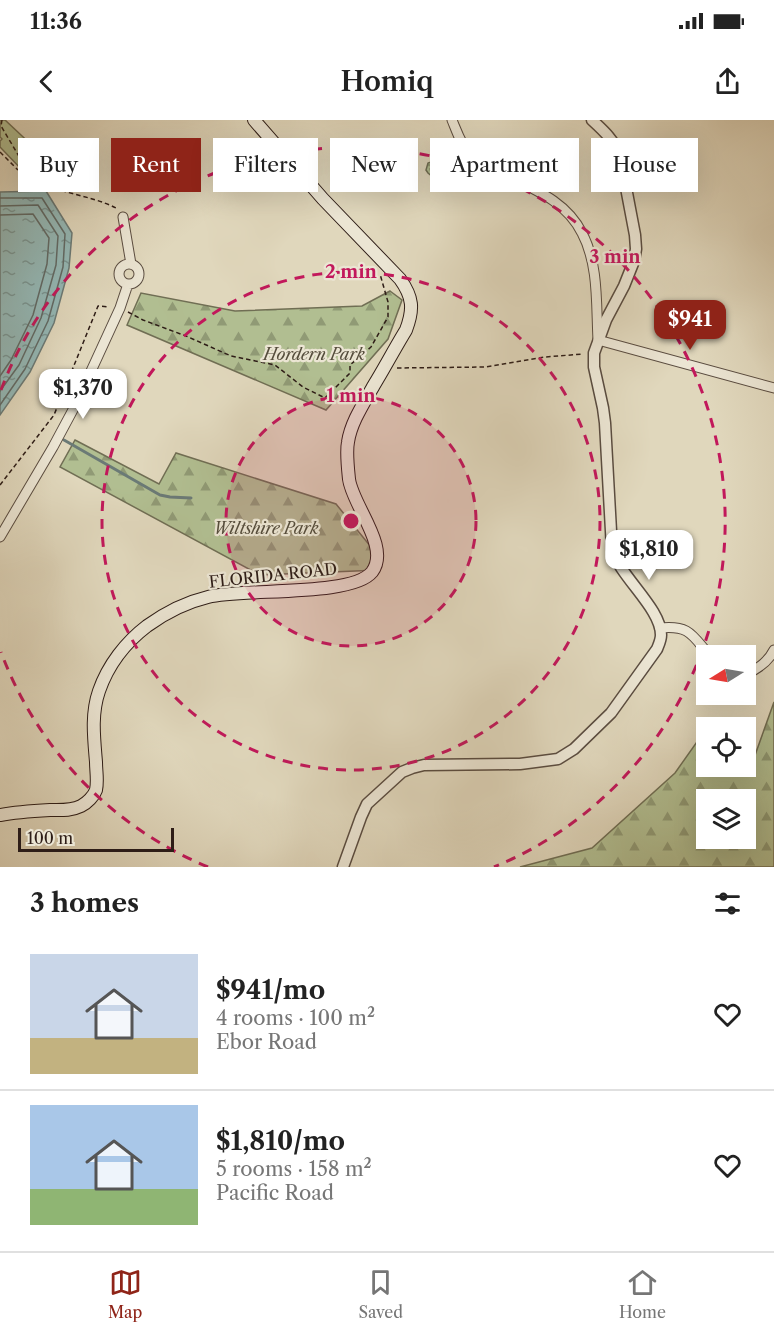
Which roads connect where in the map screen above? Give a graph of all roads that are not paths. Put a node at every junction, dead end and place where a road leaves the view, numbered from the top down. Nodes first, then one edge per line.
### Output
1 (254, 120) edge
2 (452, 120) edge
3 (592, 120) edge
4 (123, 217) road end
5 (132, 264) junction
6 (128, 284) junction
7 (598, 340) junction
8 (774, 388) edge
9 (0, 537) edge
10 (660, 628) junction
11 (700, 645) edge
12 (774, 650) edge
13 (756, 669) edge
14 (0, 815) edge
15 (343, 867) edge

1 - 14 main road, FLORIDA ROAD
2 - 7 street
3 - 7 street
4 - 5 street
5 - 6 street
5 - 6 street
6 - 9 street
7 - 8 street
7 - 10 street
10 - 11 street
10 - 15 street
12 - 13 street

